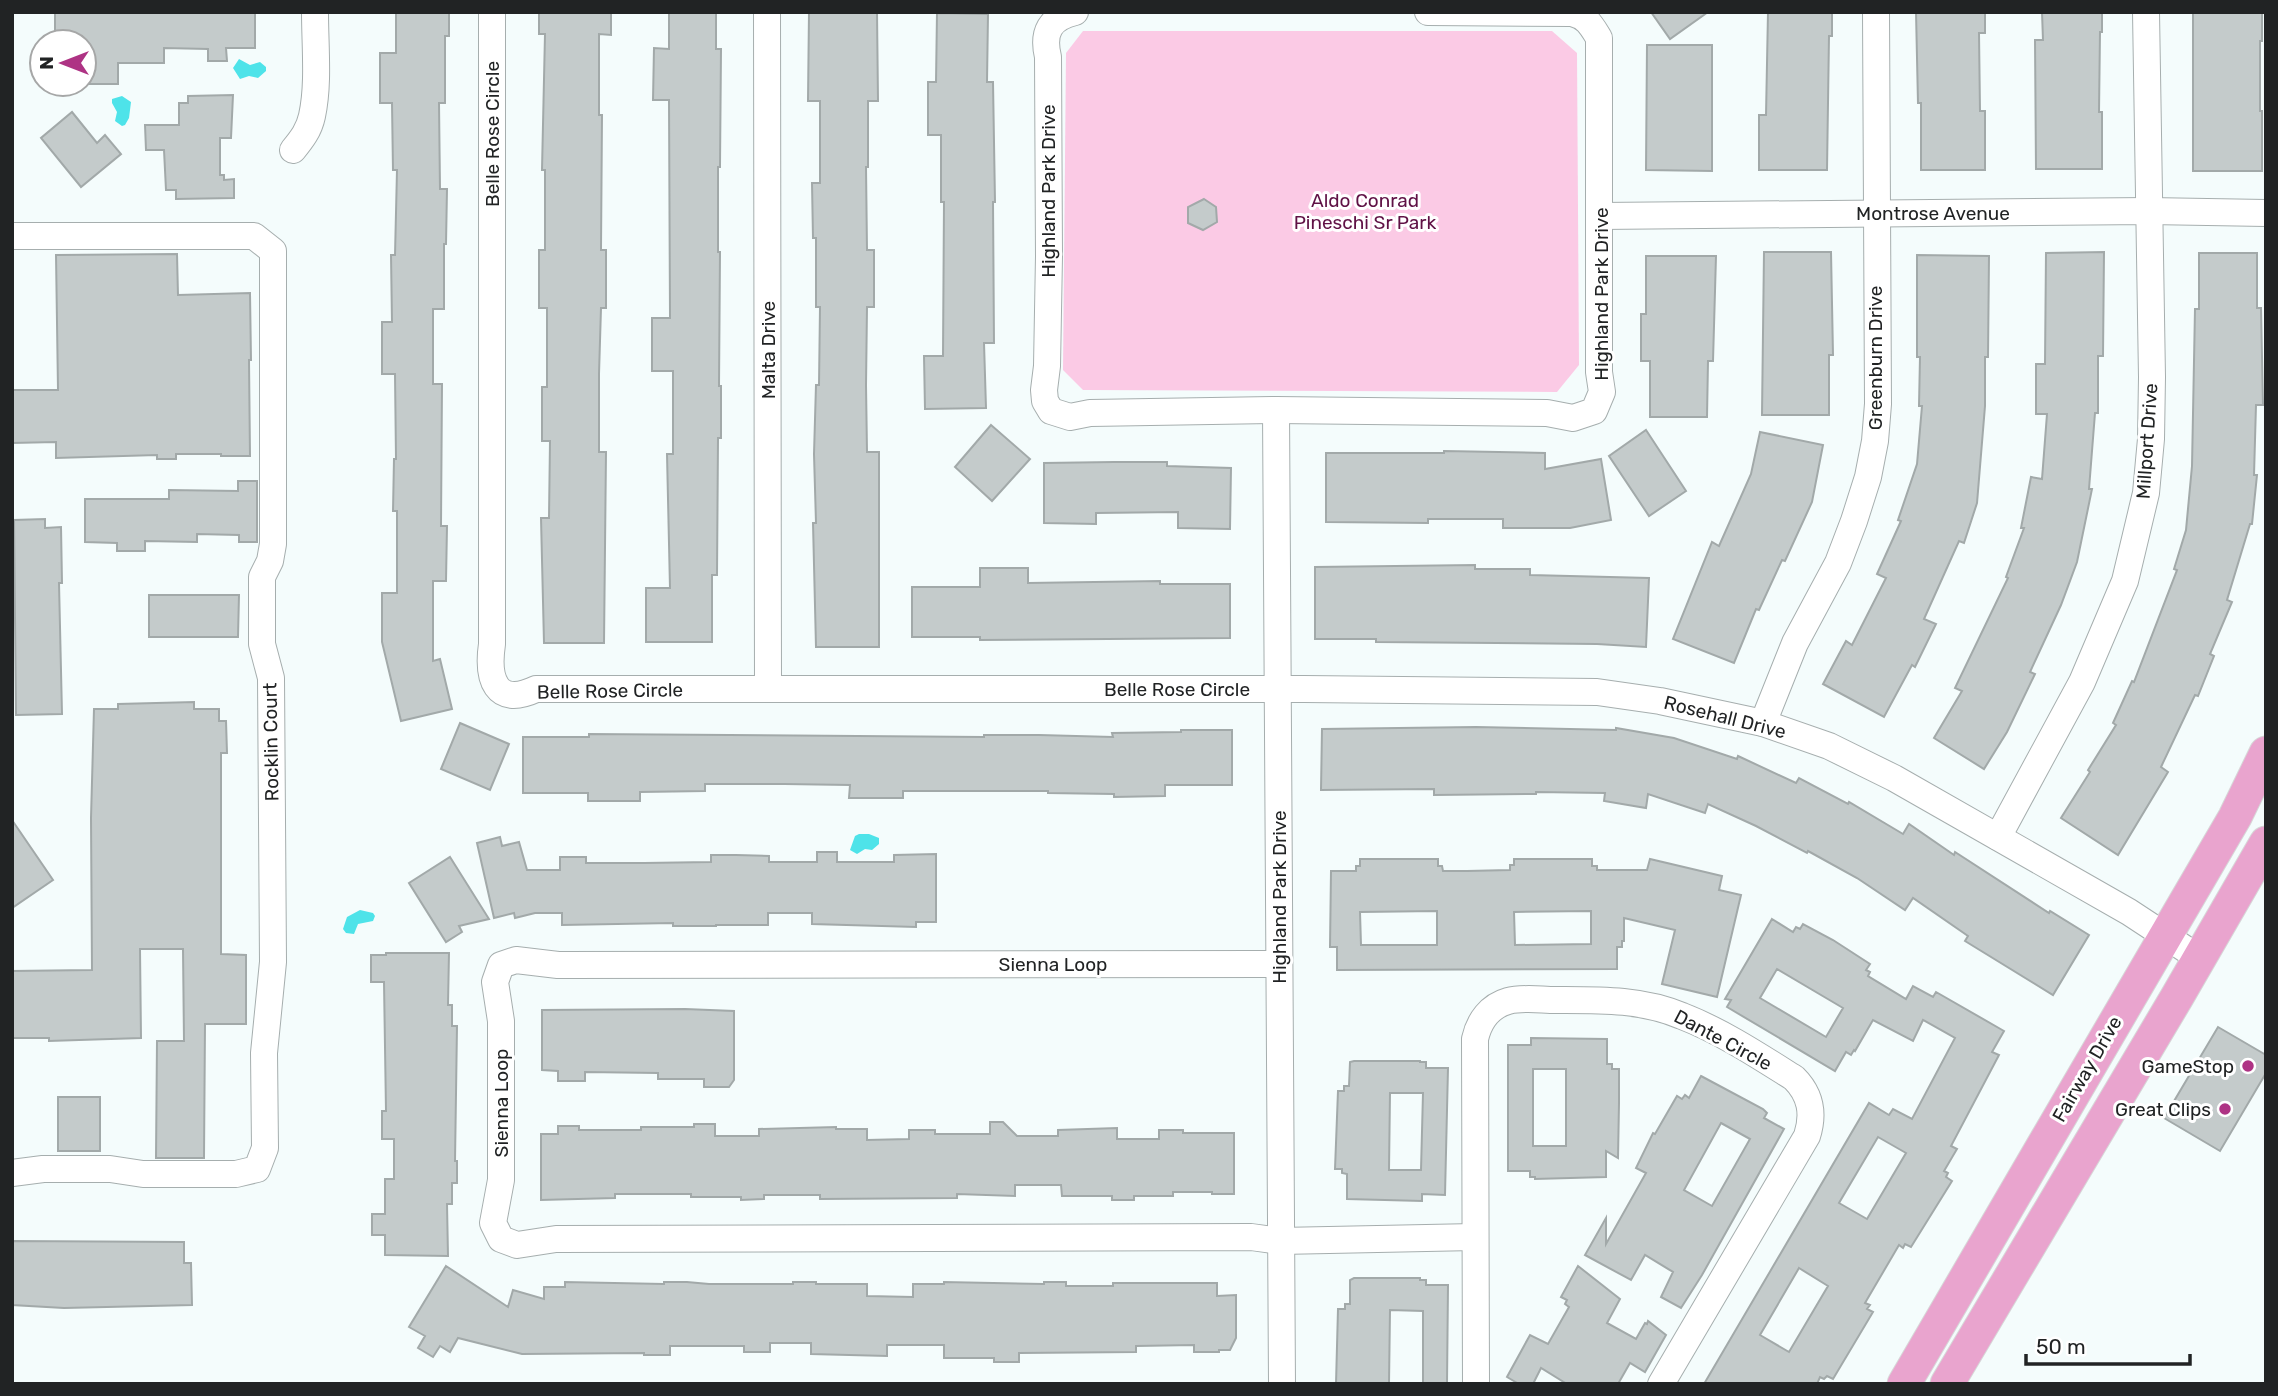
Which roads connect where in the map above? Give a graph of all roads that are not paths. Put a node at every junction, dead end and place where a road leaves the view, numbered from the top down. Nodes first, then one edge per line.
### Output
1 (315, 12) edge
2 (492, 12) edge
3 (767, 12) edge
4 (1075, 12) edge
5 (1428, 12) edge
6 (1876, 12) edge
7 (2146, 12) edge
8 (293, 150) dead end
9 (2149, 211) junction
10 (1875, 213) junction
11 (2266, 213) edge
12 (1600, 216) junction
13 (12, 236) edge
14 (1276, 410) junction
15 (768, 689) junction
16 (1277, 690) junction
17 (1763, 723) junction
18 (2266, 753) edge
19 (1998, 837) junction
20 (2266, 843) edge
21 (2166, 935) junction
22 (2199, 958) junction
23 (1279, 964) junction
24 (12, 1172) edge
25 (1475, 1237) junction
26 (1280, 1241) junction
27 (1968, 1274) junction
28 (1282, 1384) edge
29 (1476, 1384) edge
30 (1661, 1384) edge
31 (1904, 1384) edge
32 (1925, 1384) edge
33 (1947, 1384) edge

1 - 8 street
2 - 15 street, Belle Rose Circle
3 - 15 street, Malta Drive
4 - 14 street, Highland Park Drive
5 - 12 street, Highland Park Drive
6 - 10 street, Greenburn Drive
7 - 9 street, Millport Drive
9 - 10 street, Montrose Avenue
9 - 11 street, Montrose Avenue
9 - 19 street, Millport Drive
10 - 12 street, Montrose Avenue
10 - 17 street, Greenburn Drive
12 - 14 street, Highland Park Drive
13 - 24 street, Rocklin Court
14 - 16 street, Highland Park Drive
15 - 16 street, Belle Rose Circle
16 - 17 street, Rosehall Drive
16 - 23 street, Highland Park Drive
17 - 19 street, Rosehall Drive
18 - 21 main road, Fairway Drive
19 - 21 street, Rosehall Drive
20 - 22 main road, Fairway Drive
21 - 22 street, Rosehall Drive
21 - 27 main road, Fairway Drive
22 - 33 main road, Fairway Drive
23 - 26 street, Highland Park Drive
23 - 26 street, Sienna Loop
25 - 26 street
25 - 29 street, Dante Circle
25 - 30 street, Dante Circle
26 - 28 street, Highland Park Drive
27 - 31 main road, Fairway Drive
27 - 32 main road

